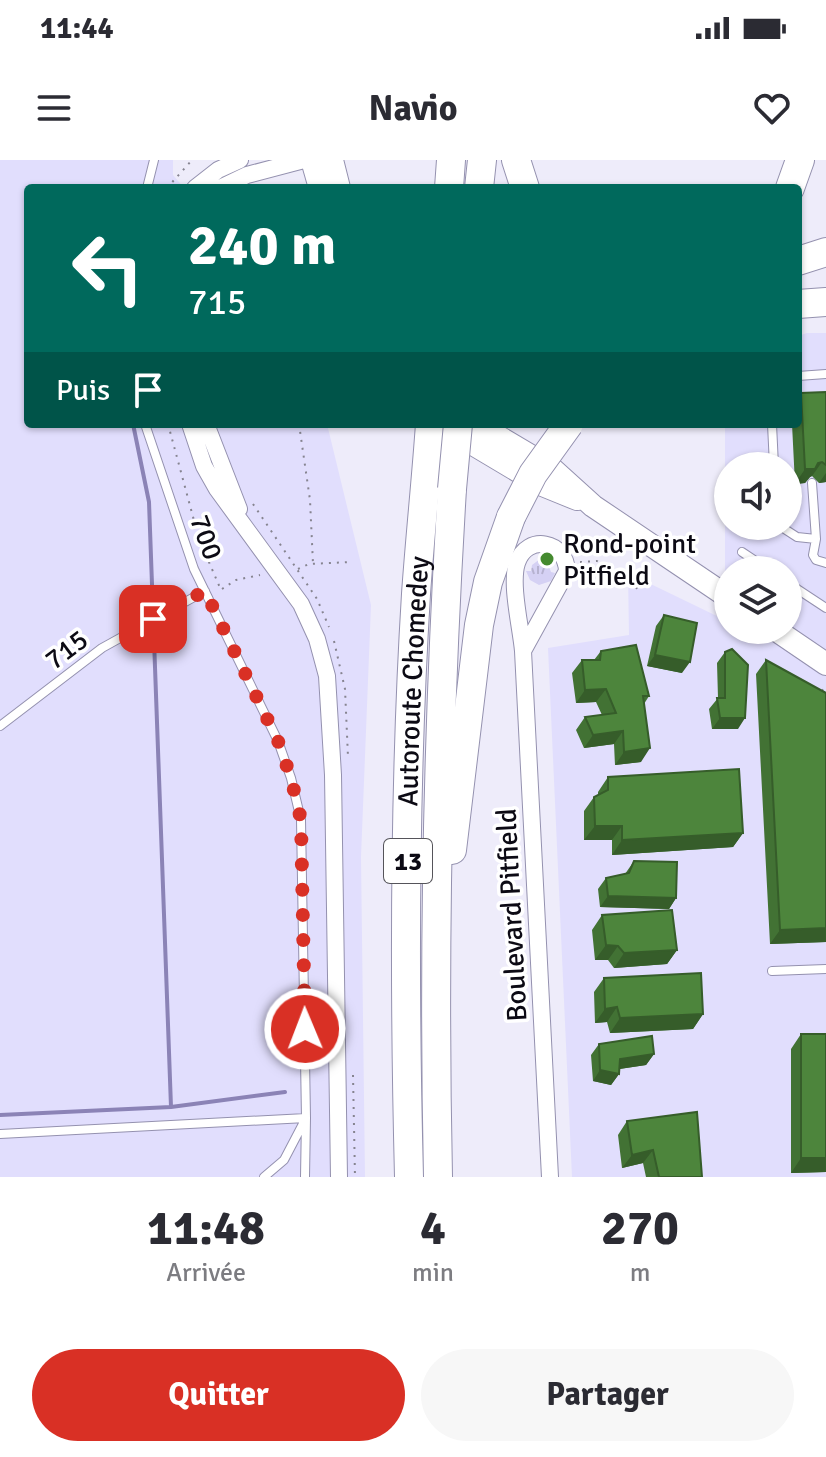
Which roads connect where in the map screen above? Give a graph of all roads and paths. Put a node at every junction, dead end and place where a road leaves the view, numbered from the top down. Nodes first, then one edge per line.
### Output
1 (154, 160) edge
2 (192, 160) edge
3 (240, 160) edge
4 (304, 160) edge
5 (312, 160) edge
6 (332, 160) edge
7 (435, 160) edge
8 (451, 160) edge
9 (482, 160) edge
10 (516, 160) edge
11 (800, 160) edge
12 (148, 184) edge
13 (171, 184) edge
14 (200, 184) edge
15 (228, 184) edge
16 (311, 184) edge
17 (338, 184) edge
18 (436, 184) edge
19 (449, 184) edge
20 (479, 184) edge
21 (524, 184) edge
22 (791, 184) edge
23 (826, 252) edge
24 (802, 260) edge
25 (826, 302) edge
26 (802, 304) edge
27 (826, 374) edge
28 (802, 376) edge
29 (146, 428) edge
30 (169, 428) edge
31 (191, 428) edge
32 (207, 428) edge
33 (300, 428) edge
34 (430, 428) edge
35 (448, 428) edge
36 (458, 428) edge
37 (484, 428) edge
38 (566, 428) edge
39 (772, 428) edge
40 (773, 452) edge
41 (812, 483) edge
42 (593, 506) junction
43 (802, 538) edge
44 (254, 539) junction
45 (816, 539) junction
46 (742, 552) dead end
47 (748, 556) edge
48 (350, 562) dead end
49 (575, 562) dead end
50 (645, 563) dead end
51 (826, 563) edge
52 (313, 564) junction
53 (280, 573) junction
54 (714, 588) edge
55 (221, 590) junction
56 (802, 592) edge
57 (207, 594) junction
58 (826, 608) edge
59 (797, 644) edge
60 (523, 651) junction
61 (826, 664) edge
62 (826, 685) edge
63 (819, 695) edge
64 (0, 726) edge
65 (826, 969) edge
66 (772, 971) dead end
67 (435, 982) junction
68 (306, 1118) junction
69 (0, 1134) edge
70 (264, 1177) edge
71 (305, 1177) edge
72 (339, 1177) edge
73 (409, 1177) edge
74 (438, 1177) edge
75 (550, 1177) edge

1 - 12 lane
2 - 13 path
3 - 14 street
4 - 15 street
5 - 16 street
6 - 17 street
7 - 18 highway
8 - 19 highway
9 - 20 highway
10 - 21 highway
11 - 22 highway
23 - 24 highway
25 - 26 highway
27 - 28 lane
29 - 57 lane, 700
30 - 55 path
31 - 44 street
32 - 44 street
33 - 52 path
34 - 73 highway, Autoroute Chomedey / 13
35 - 42 street
36 - 67 highway, Autoroute Chomedey / 13, bridge
37 - 42 street
38 - 67 highway, bridge
39 - 40 lane
41 - 45 lane
42 - 54 street
43 - 45 lane
44 - 53 street
45 - 51 lane
46 - 47 lane
48 - 52 path
49 - 50 path
52 - 53 path
53 - 55 path
53 - 72 street
55 - 57 path
56 - 58 lane
57 - 64 lane, 715
57 - 68 lane, 700
59 - 61 street
60 - 60 street, Boulevard Pitfield
60 - 75 street, Boulevard Pitfield
62 - 63 path
65 - 66 lane
67 - 74 highway, Autoroute Chomedey / 13
68 - 69 lane
68 - 70 lane
68 - 71 lane, 700

